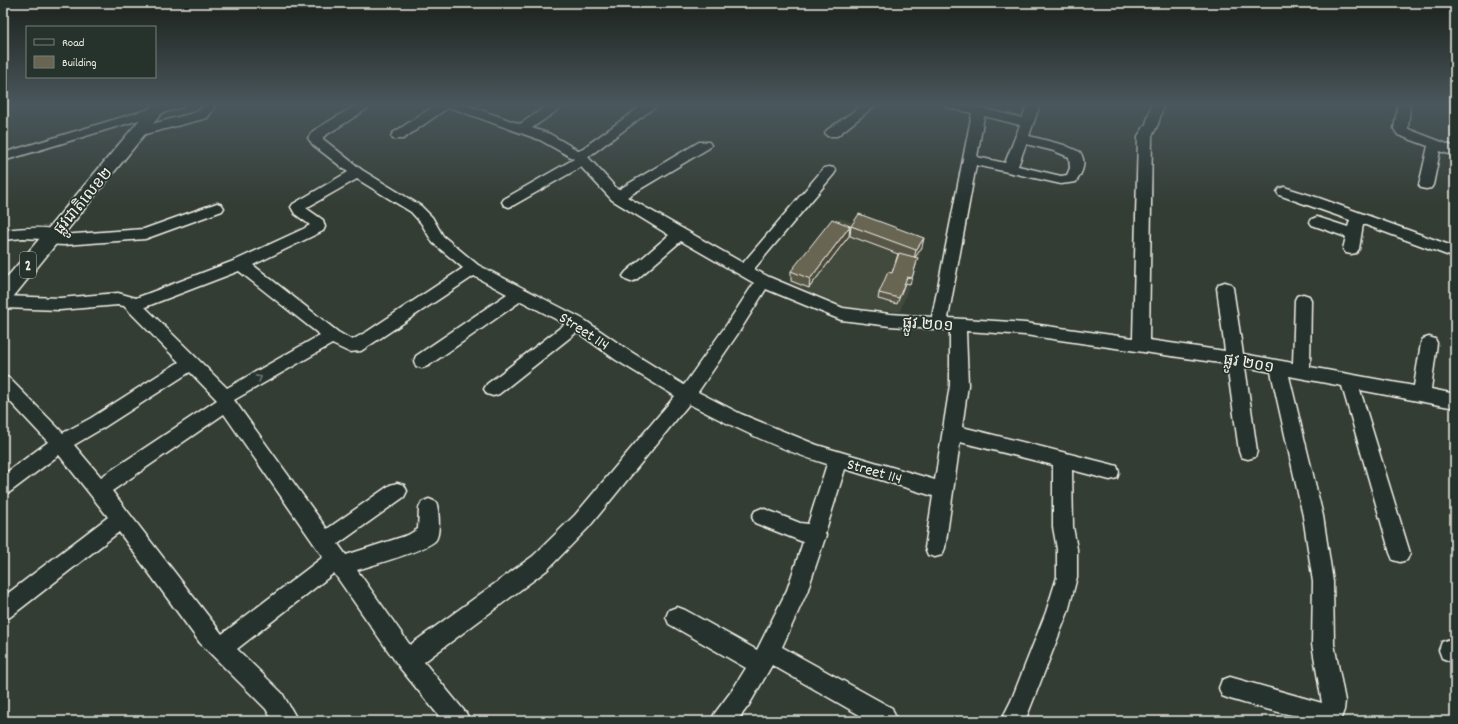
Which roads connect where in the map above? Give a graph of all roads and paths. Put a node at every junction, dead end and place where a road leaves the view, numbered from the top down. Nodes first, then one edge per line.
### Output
1 (63, 138) edge
2 (133, 138) edge
3 (315, 138) edge
4 (546, 138) edge
5 (607, 138) edge
6 (973, 138) edge
7 (1020, 138) joint
8 (1146, 138) edge
9 (1417, 138) edge
10 (704, 145) dead end
11 (1435, 145) junction
12 (1455, 152) edge
13 (3, 157) edge
14 (581, 158) junction
15 (969, 159) junction
16 (1010, 168) junction
17 (829, 171) dead end
18 (357, 172) junction
19 (1426, 185) dead end
20 (1284, 192) dead end
21 (617, 197) junction
22 (509, 202) dead end
23 (217, 208) dead end
24 (1356, 216) junction
25 (1317, 222) dead end
26 (680, 234) junction
27 (1354, 234) junction
28 (3, 235) edge
29 (52, 237) junction
30 (1351, 250) dead end
31 (1455, 253) edge
32 (241, 264) junction
33 (473, 269) junction
34 (745, 270) junction
35 (631, 276) dead end
36 (9, 281) edge
37 (763, 281) junction
38 (1225, 288) dead end
39 (520, 293) junction
40 (3, 296) edge
41 (1303, 300) dead end
42 (3, 302) edge
43 (133, 305) junction
44 (577, 323) junction
45 (939, 324) junction
46 (958, 325) junction
47 (332, 336) junction
48 (1429, 343) dead end
49 (1141, 346) junction
50 (1235, 359) junction
51 (422, 361) dead end
52 (191, 363) junction
53 (1278, 367) junction
54 (1301, 372) junction
55 (1349, 381) junction
56 (3, 383) edge
57 (493, 389) dead end
58 (1422, 394) junction
59 (686, 395) junction
60 (225, 400) junction
61 (1455, 401) edge
62 (952, 432) junction
63 (62, 443) junction
64 (1248, 451) dead end
65 (838, 460) junction
66 (1062, 460) junction
67 (1110, 472) dead end
68 (3, 486) edge
69 (99, 489) junction
70 (397, 491) dead end
71 (944, 491) junction
72 (429, 508) dead end
73 (762, 517) dead end
74 (121, 518) junction
75 (816, 535) junction
76 (324, 542) junction
77 (936, 548) dead end
78 (1400, 553) dead end
79 (339, 563) junction
80 (3, 610) edge
81 (677, 618) dead end
82 (221, 648) junction
83 (764, 658) junction
84 (408, 660) junction
85 (1230, 688) dead end
86 (884, 716) dead end
87 (286, 721) edge
88 (458, 721) edge
89 (724, 721) edge
90 (1013, 721) edge

1 - 13 street
2 - 29 highway, ផ្លូវជាតិលេខ២ / 2
3 - 18 street, Street 114
4 - 14 street, ផ្លូវ ២០១
5 - 14 street
6 - 15 street
7 - 16 street
7 - 16 street
8 - 49 street
9 - 11 street
10 - 21 street
11 - 12 street
11 - 19 street
14 - 21 street, ផ្លូវ ២០១
14 - 22 street
15 - 16 street
15 - 45 street
17 - 34 street
18 - 32 street
18 - 33 street, Street 114
20 - 24 street
21 - 26 street, ផ្លូវ ២០១
23 - 29 street
24 - 27 street
24 - 31 street
25 - 27 street
26 - 34 street, ផ្លូវ ២០១
26 - 35 street
27 - 30 street
28 - 29 street
29 - 36 highway, ផ្លូវជាតិលេខ២ / 2
32 - 43 street
32 - 47 street
33 - 39 street, Street 114
33 - 47 street
34 - 37 street, ផ្លូវ ២០១
36 - 40 highway, ផ្លូវជាតិលេខ២ / 2
37 - 45 street, ផ្លូវ ២០១
37 - 59 street
38 - 50 street
39 - 44 street, Street 114
39 - 51 street
41 - 54 street
42 - 43 street
43 - 52 street
44 - 57 street
44 - 59 street, Street 114
45 - 46 street, ផ្លូវ ២០១
46 - 49 street, ផ្លូវ ២០១
46 - 62 street
60 -> 47 street
48 - 58 street
49 - 50 street, ផ្លូវ ២០១
50 - 53 street, ផ្លូវ ២០១
50 - 64 street
52 - 60 street
52 - 63 street
53 - 54 street, ផ្លូវ ២០១
53 - 85 street
54 - 55 street, ផ្លូវ ២០១
55 - 58 street, ផ្លូវ ២០១
55 - 78 street
56 - 63 street
58 - 61 street, ផ្លូវ ២០១
59 - 65 street, Street 114
59 - 84 street
60 - 69 street
60 - 76 street
62 - 66 street
62 - 71 street
63 - 68 street
63 - 69 street
65 - 71 street, Street 114
65 - 75 street
66 - 67 street
66 - 90 street
69 - 74 street
70 - 76 street
71 - 77 street
72 - 79 street
73 - 75 street
74 - 80 street
74 - 82 street
75 - 83 street
76 - 79 street
79 - 82 street
79 - 84 street
81 - 83 street
82 - 87 street
83 - 86 street
83 - 89 street
84 - 88 street

